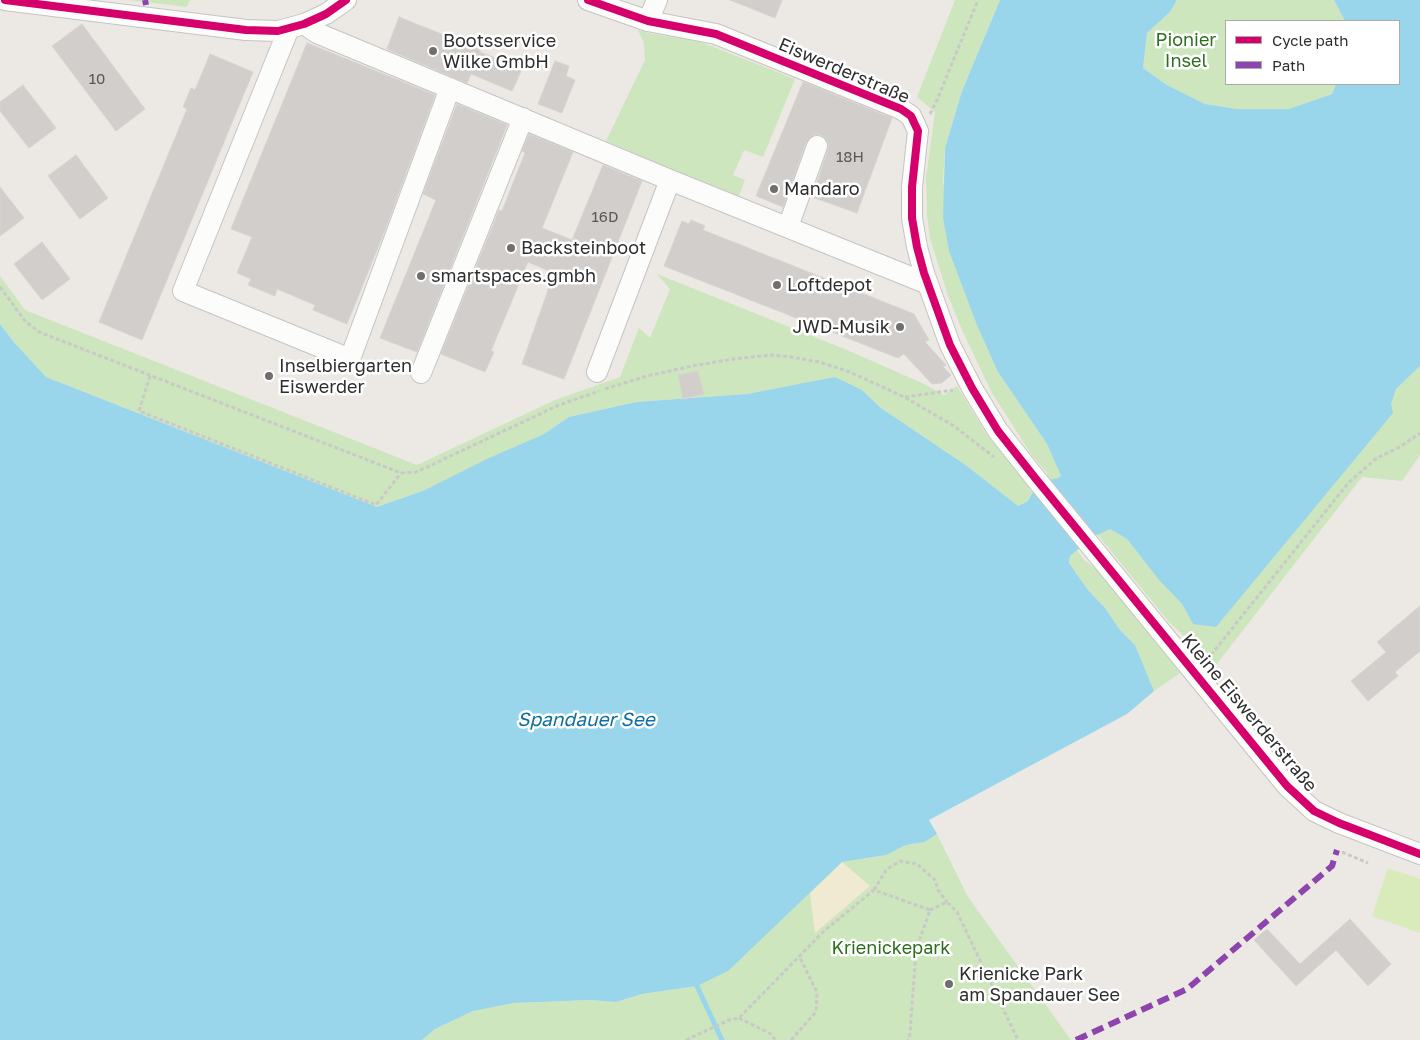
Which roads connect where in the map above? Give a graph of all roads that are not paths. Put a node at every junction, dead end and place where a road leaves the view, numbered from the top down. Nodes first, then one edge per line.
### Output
1 (6, 0) edge
2 (346, 0) edge
3 (588, 0) edge
4 (657, 0) edge
5 (648, 21) junction
6 (296, 26) junction
7 (450, 88) junction
8 (524, 118) junction
9 (817, 146) dead end
10 (670, 180) junction
11 (788, 227) junction
12 (928, 284) junction
13 (597, 372) dead end
14 (421, 373) dead end
15 (1036, 479) joint
16 (1420, 854) edge

1 - 6 street
2 - 6 street
3 - 5 street, Eiswerderstraße
4 - 5 street
5 - 12 street, Eiswerderstraße
6 - 7 street
6 - 7 street
7 - 8 street
8 - 10 street
8 - 14 street
9 - 11 street
10 - 11 street
10 - 13 street
11 - 12 street
12 - 15 street, Eiswerderstraße
15 - 16 street, Kleine Eiswerderstraße

